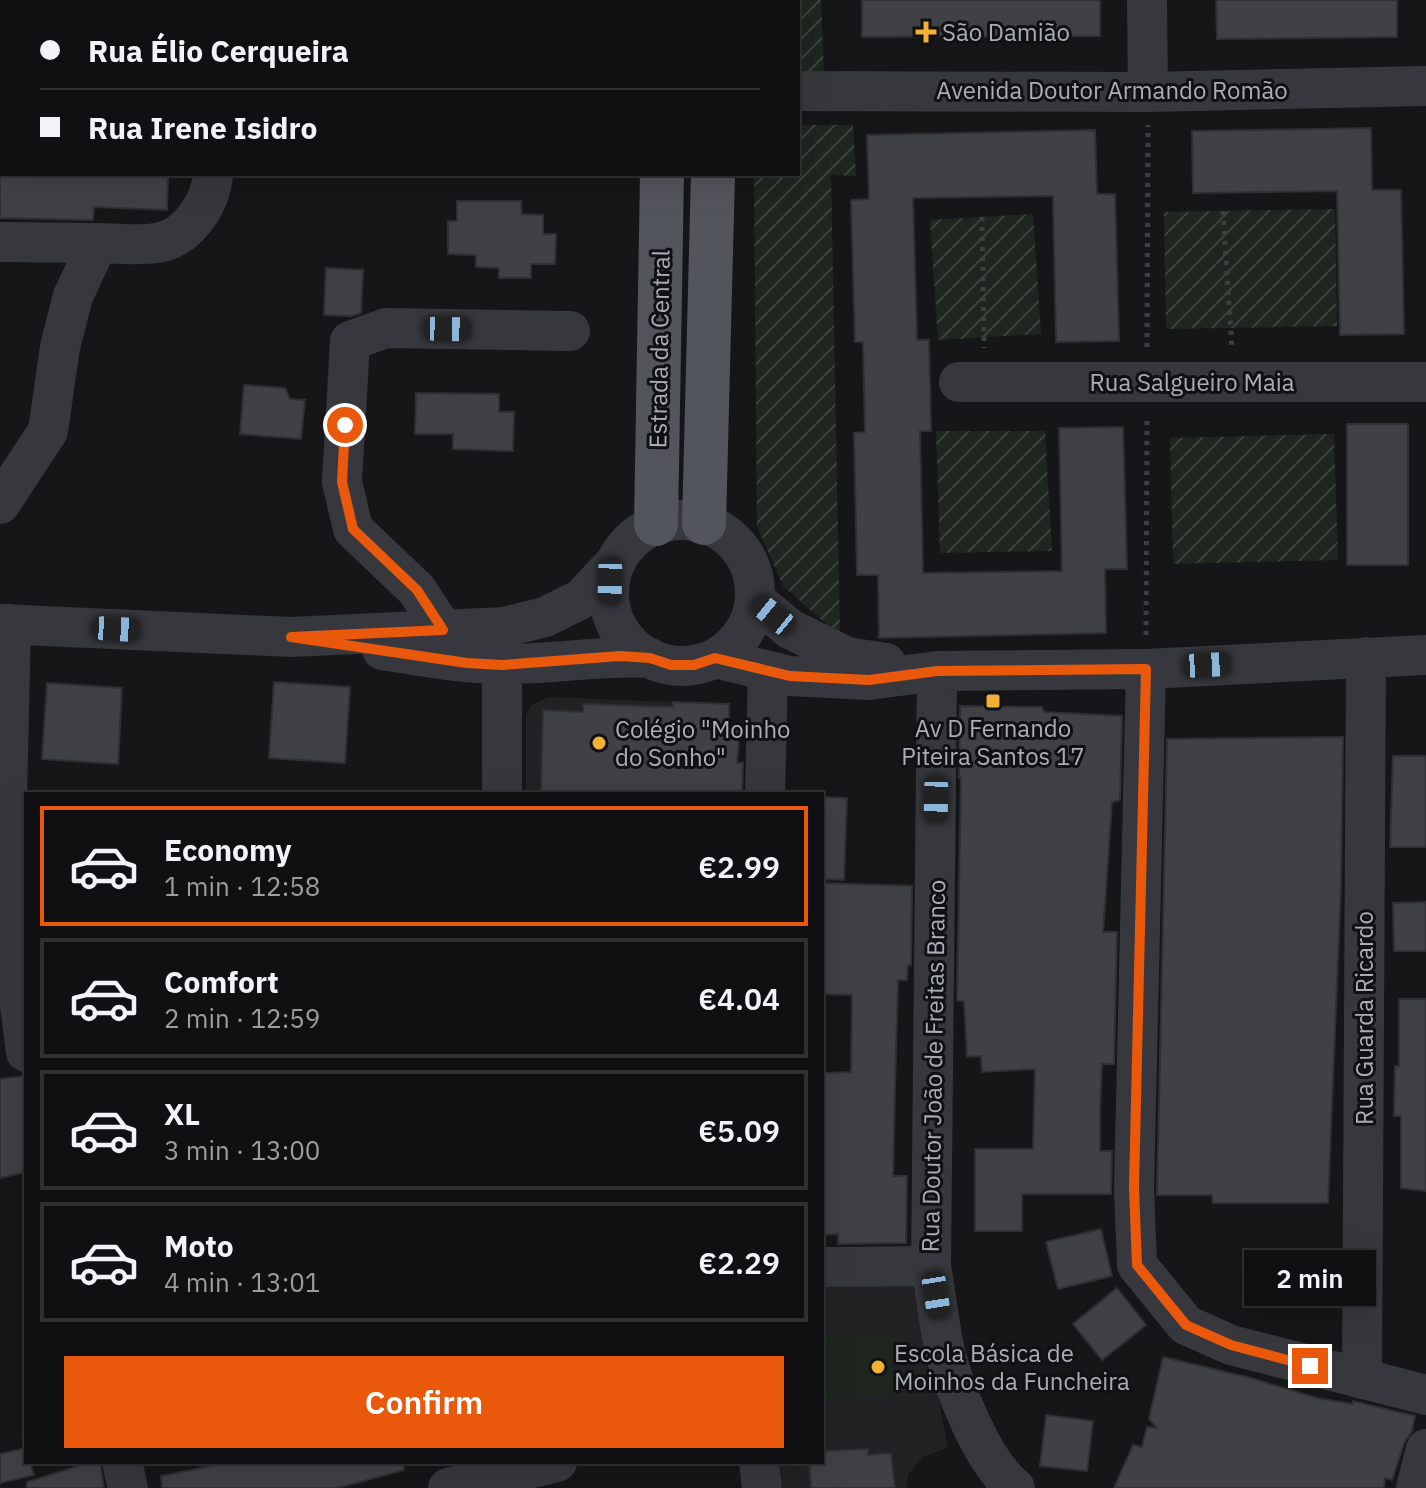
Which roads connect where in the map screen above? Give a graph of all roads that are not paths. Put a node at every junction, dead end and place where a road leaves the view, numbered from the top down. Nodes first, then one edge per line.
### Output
1 (1147, 0) edge
2 (1426, 86) edge
3 (800, 91) edge
4 (1148, 92) junction
5 (213, 176) edge
6 (662, 176) edge
7 (713, 176) edge
8 (0, 242) edge
9 (98, 243) junction
10 (570, 331) dead end
11 (1426, 382) edge
12 (972, 383) road end
13 (0, 504) edge
14 (704, 523) junction
15 (656, 524) junction
16 (615, 563) junction
17 (755, 600) junction
18 (6, 624) edge
19 (443, 630) junction
20 (291, 637) junction
21 (1426, 655) edge
22 (1366, 657) junction
23 (650, 658) junction
24 (715, 658) junction
25 (502, 665) junction
26 (1146, 669) junction
27 (768, 671) junction
28 (937, 671) junction
29 (502, 792) edge
30 (765, 792) edge
31 (12, 915) edge
32 (24, 1032) edge
33 (931, 1266) junction
34 (824, 1267) edge
35 (1362, 1379) junction
36 (1426, 1395) edge
37 (1426, 1449) edge
38 (122, 1464) edge
39 (548, 1464) edge
40 (759, 1464) edge
41 (501, 1475) edge
42 (128, 1488) edge
43 (448, 1488) edge
44 (762, 1488) edge
45 (1015, 1488) edge
46 (1416, 1488) edge

1 - 4 street
2 - 4 street, Avenida Doutor Armando Romão
3 - 4 street, Avenida Doutor Armando Romão
5 - 9 street
6 - 15 main road, Estrada da Central
7 - 14 main road, Estrada da Central
8 - 9 street
9 - 13 street
10 - 19 street
11 - 12 street, Rua Salgueiro Maia
14 - 15 street
14 - 17 street
15 - 16 street
16 - 19 street
16 - 23 street
17 - 24 street
17 - 28 street
18 - 20 street
18 - 31 street
19 - 20 street
20 - 25 street
21 - 22 street
22 - 26 street
22 - 35 street, Rua Guarda Ricardo
23 - 24 street
23 - 25 street
24 - 27 street
25 - 29 street
26 - 28 street
26 - 35 street
27 - 28 street
27 - 30 street
28 - 33 street, Rua Doutor João de Freitas Branco
31 - 32 street
33 - 34 street
33 - 45 street, Rua Doutor João de Freitas Branco
35 - 36 street
37 - 46 street
38 - 42 street
39 - 41 street
40 - 44 street
41 - 43 street

